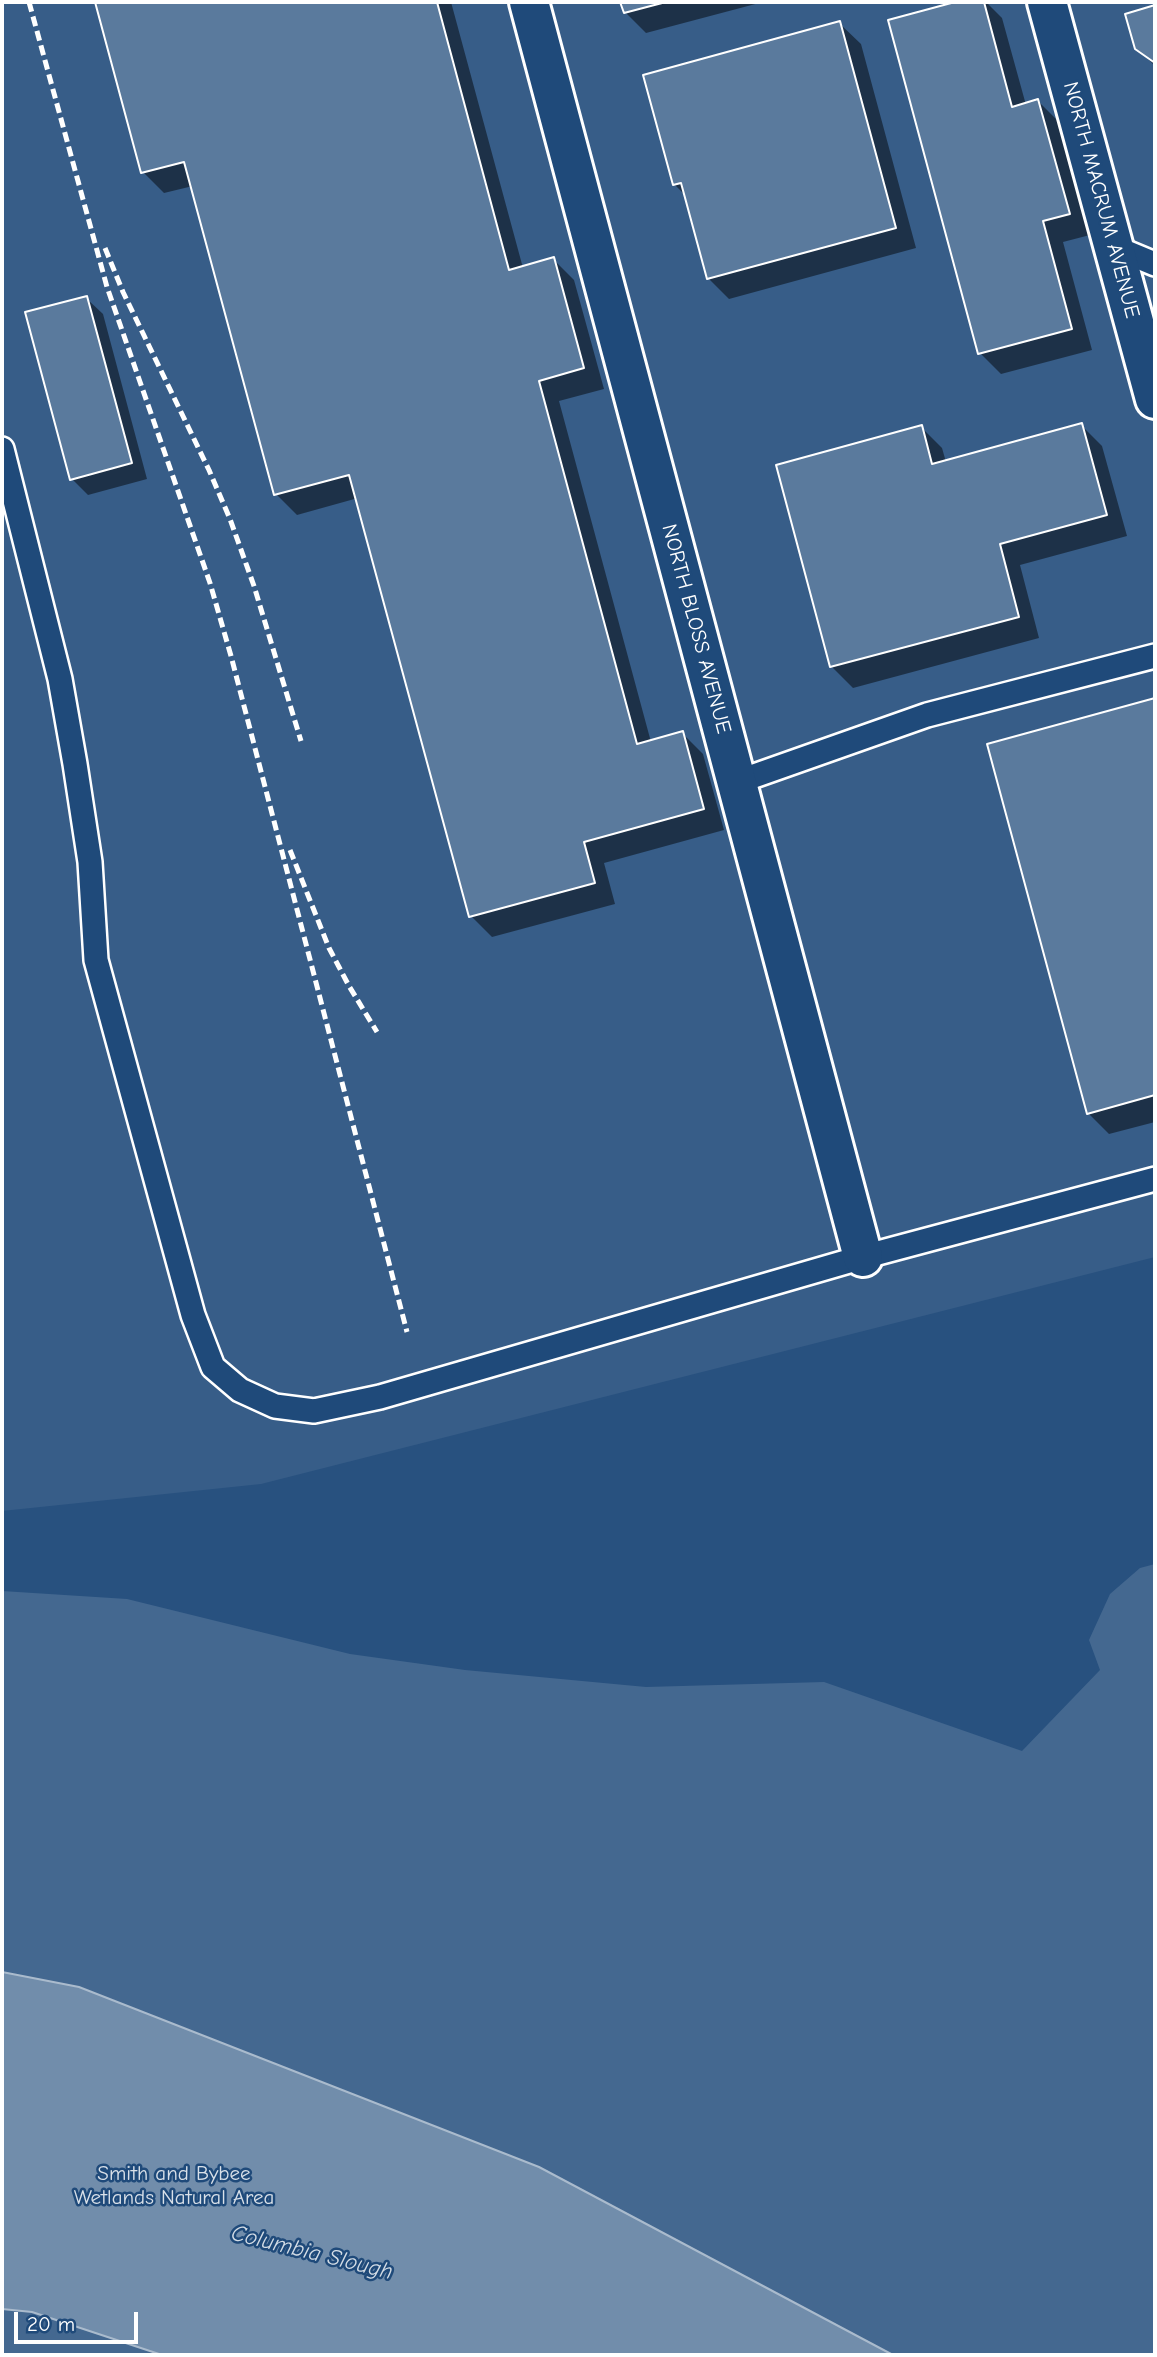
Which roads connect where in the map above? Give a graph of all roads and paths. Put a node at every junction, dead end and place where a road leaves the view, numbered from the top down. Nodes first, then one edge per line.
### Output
1 (529, 2) edge
2 (1047, 2) edge
3 (1114, 247) junction
4 (1155, 264) edge
5 (1155, 399) edge
6 (2, 449) edge
7 (6, 482) edge
8 (1155, 656) edge
9 (737, 782) junction
10 (1155, 1179) edge
11 (863, 1257) junction

1 - 9 street, NORTH BLOSS AVENUE
2 - 3 street, NORTH MACRUM AVENUE
3 - 4 lane
3 - 5 street, NORTH MACRUM AVENUE
6 - 7 lane
7 - 11 lane
8 - 9 lane
9 - 11 street, NORTH BLOSS AVENUE
10 - 11 lane

